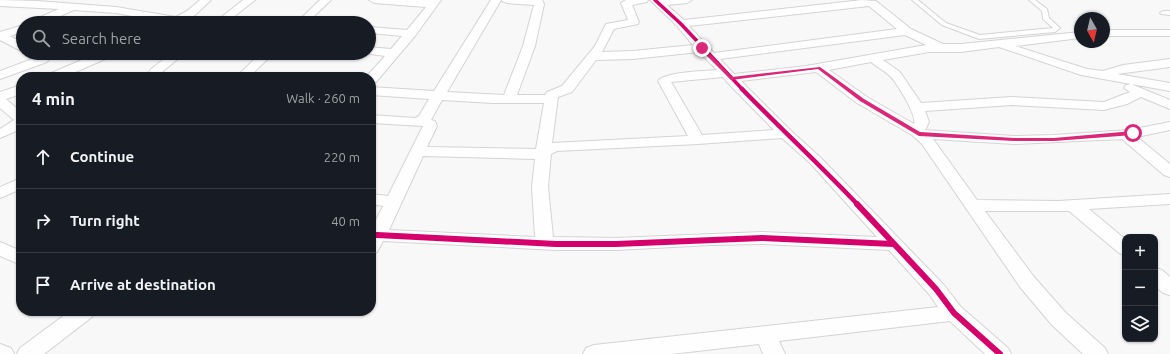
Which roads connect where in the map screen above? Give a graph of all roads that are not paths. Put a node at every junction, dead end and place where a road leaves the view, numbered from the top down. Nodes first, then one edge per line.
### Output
1 (206, 0) edge
2 (250, 0) edge
3 (326, 0) edge
4 (374, 0) edge
5 (496, 0) edge
6 (506, 0) edge
7 (687, 0) edge
8 (915, 0) edge
9 (1032, 0) edge
10 (652, 1) edge
11 (435, 2) edge
12 (869, 2) edge
13 (0, 3) edge
14 (38, 3) edge
15 (75, 6) junction
16 (1163, 13) dead end
17 (1170, 13) edge
18 (0, 14) edge
19 (51, 16) edge
20 (146, 16) edge
21 (184, 16) edge
22 (228, 16) edge
23 (309, 16) edge
24 (681, 24) junction
25 (16, 31) edge
26 (376, 31) edge
27 (907, 31) junction
28 (1110, 33) edge
29 (1170, 33) edge
30 (411, 34) junction
31 (1, 36) edge
32 (1074, 36) edge
33 (16, 44) edge
34 (998, 44) junction
35 (940, 47) junction
36 (376, 52) edge
37 (394, 53) junction
38 (706, 53) junction
39 (592, 56) junction
40 (873, 58) junction
41 (40, 60) edge
42 (45, 60) edge
43 (93, 60) edge
44 (171, 60) edge
45 (260, 60) edge
46 (1170, 63) edge
47 (819, 68) junction
48 (66, 72) joint
49 (156, 72) edge
50 (247, 72) edge
51 (376, 73) edge
52 (0, 75) edge
53 (728, 76) junction
54 (1106, 77) junction
55 (1170, 87) edge
56 (16, 91) edge
57 (376, 91) edge
58 (1141, 92) junction
59 (438, 96) junction
60 (0, 98) edge
61 (509, 99) junction
62 (551, 99) junction
63 (0, 101) edge
64 (1170, 105) edge
65 (917, 107) junction
66 (16, 115) edge
67 (376, 119) edge
68 (421, 121) junction
69 (16, 126) edge
70 (1170, 126) edge
71 (785, 133) junction
72 (918, 133) junction
73 (0, 134) edge
74 (1130, 134) junction
75 (698, 140) junction
76 (418, 151) junction
77 (544, 151) junction
78 (1170, 172) edge
79 (16, 185) edge
80 (0, 193) edge
81 (376, 200) edge
82 (394, 202) junction
83 (1166, 202) edge
84 (973, 205) junction
85 (1073, 205) junction
86 (376, 237) edge
87 (376, 241) edge
88 (544, 243) junction
89 (893, 244) junction
90 (1122, 246) edge
91 (0, 248) edge
92 (16, 256) edge
93 (1158, 278) edge
94 (1170, 288) edge
95 (954, 313) junction
96 (78, 316) edge
97 (765, 334) junction
98 (640, 351) edge
99 (0, 353) edge
100 (3, 354) edge
101 (28, 354) edge
102 (594, 354) edge
103 (774, 354) edge
104 (1000, 354) edge
105 (1097, 354) edge

1 - 21 street
2 - 22 street
3 - 23 street
4 - 11 street
5 - 59 street
6 - 61 street
7 - 10 street
8 - 9 lane
10 - 24 street
10 - 39 street
11 - 30 street
12 - 24 street
12 - 27 street
13 - 14 street
14 - 15 street
14 - 18 street
15 - 19 street
15 - 20 street
16 - 17 lane
24 - 38 street
25 - 31 street
26 - 30 street
27 - 35 street
27 - 38 street
28 - 29 street
30 - 37 street
31 - 33 street
32 - 34 street
34 - 35 street
34 - 54 street
35 - 40 street
36 - 37 street
37 - 51 street
38 - 39 street
38 - 53 street
39 - 62 street
40 - 47 street
40 - 65 street
41 - 52 street
42 - 48 street
43 - 48 street
44 - 49 street
45 - 50 street
46 - 54 street
47 - 53 street
47 - 72 street
53 - 71 street
53 - 75 street
54 - 55 street
54 - 58 street
56 - 60 street
57 - 59 street
58 - 64 street
58 - 65 street
59 - 61 street
59 - 68 street
61 - 62 street
62 - 77 street
63 - 66 street
65 - 72 street
67 - 68 street
68 - 76 street
69 - 73 street
70 - 74 street
71 - 75 street
71 - 89 street
72 - 74 street
72 - 84 street
74 - 78 street
75 - 77 street
76 - 77 street
76 - 82 street
77 - 88 street
79 - 80 street
81 - 82 street
82 - 86 street
83 - 85 street
84 - 85 street
84 - 105 street
85 - 90 street
87 - 88 street
88 - 89 street
89 - 95 street
91 - 92 street
93 - 94 street
95 - 97 street
95 - 104 street
96 - 101 street
97 - 98 street
97 - 103 street
98 - 102 street
99 - 100 street

